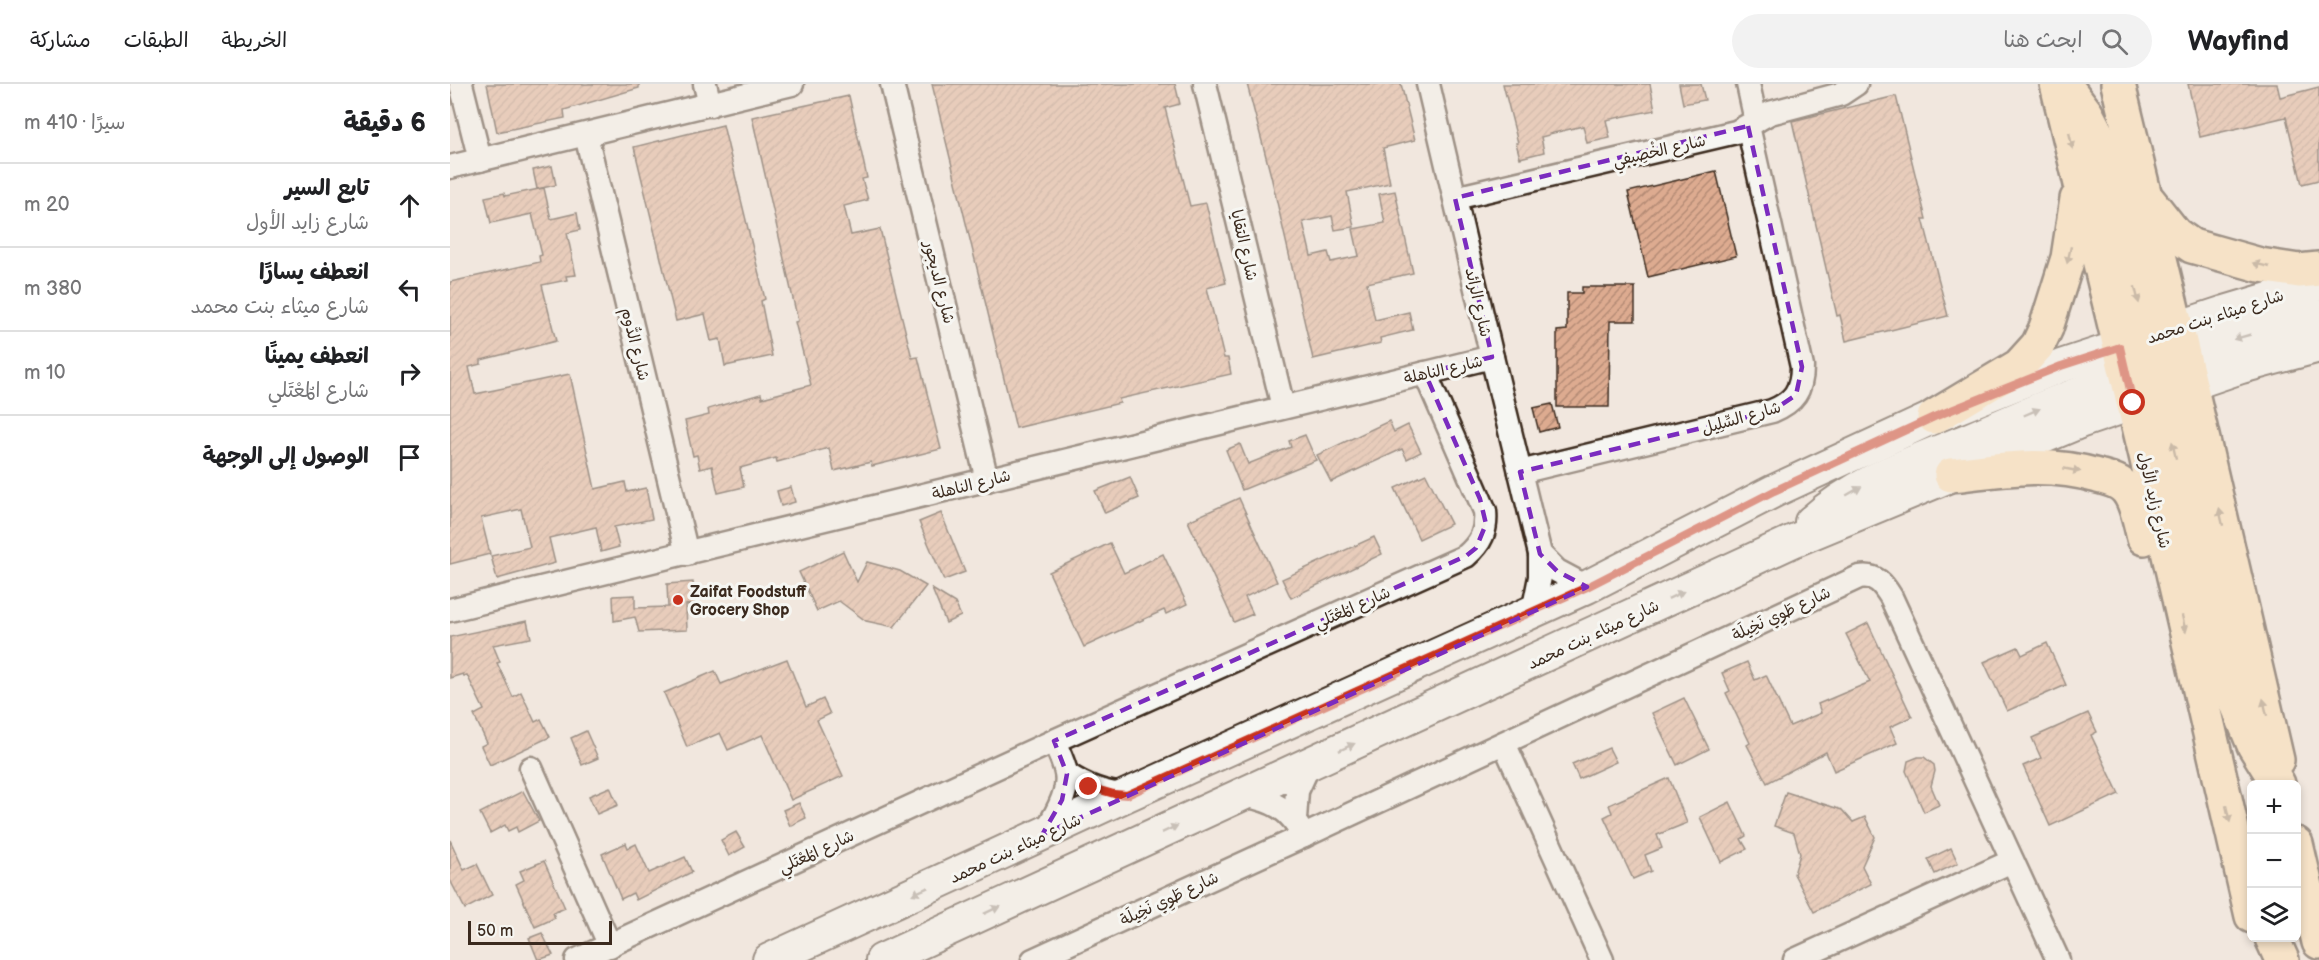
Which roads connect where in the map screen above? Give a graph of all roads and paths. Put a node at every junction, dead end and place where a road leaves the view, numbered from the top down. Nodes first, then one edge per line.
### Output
1 (461, 84) edge
2 (792, 84) edge
3 (892, 84) edge
4 (1205, 84) edge
5 (1428, 84) edge
6 (1748, 84) edge
7 (1856, 84) edge
8 (2057, 84) edge
9 (2064, 84) edge
10 (2118, 84) edge
11 (708, 94) edge
12 (1752, 123) junction
13 (586, 135) junction
14 (480, 160) junction
15 (450, 167) edge
16 (2079, 177) junction
17 (2145, 196) junction
18 (1455, 198) junction
19 (2319, 269) edge
20 (2319, 284) edge
21 (2319, 316) edge
22 (2319, 346) edge
23 (1491, 357) junction
24 (2155, 366) junction
25 (1425, 373) junction
26 (1283, 406) junction
27 (1934, 417) junction
28 (1520, 472) junction
29 (1951, 475) junction
30 (987, 480) junction
31 (1793, 541) junction
32 (687, 554) junction
33 (1540, 554) junction
34 (1587, 587) junction
35 (2175, 587) junction
36 (450, 610) edge
37 (1533, 612) junction
38 (1053, 741) junction
39 (1504, 743) junction
40 (1309, 765) junction
41 (531, 768) dead end
42 (1067, 774) junction
43 (2278, 780) edge
44 (1127, 795) junction
45 (1243, 795) junction
46 (1300, 828) junction
47 (1042, 836) junction
48 (2012, 861) junction
49 (2301, 865) edge
50 (2247, 894) edge
51 (2258, 942) edge
52 (2274, 942) edge
53 (2319, 942) edge
54 (610, 946) junction
55 (577, 960) edge
56 (769, 960) edge
57 (882, 960) edge
58 (1033, 960) edge
59 (1602, 960) edge
60 (1795, 960) edge
61 (2058, 960) edge
62 (2262, 960) edge
63 (2282, 960) edge

1 - 14 street
2 - 11 street
3 - 30 street, شارع الديجور
4 - 26 street, شارع التقايا
5 - 18 street, شارع الرائد
6 - 12 street, شارع السِّلِيل
7 - 12 street, شارع الخْصِيفي
8 -> 16 main road, شارع زايد الأول
9 -> 24 main road
10 - 17 main road, شارع زايد الأول
11 - 13 street
12 - 18 street, شارع الخْصِيفي
12 - 28 street, شارع السِّلِيل
13 - 14 street
13 - 32 street, شارع الدُّوم
14 - 15 street
16 - 24 main road, شارع زايد الأول
16 -> 27 main road
19 -> 17 main road
17 - 24 main road, شارع زايد الأول
18 - 23 street, شارع الرائد
20 - 24 main road, شارع ميثاء بنت محمد
21 -> 24 main road
22 - 24 main road, شارع ميثاء بنت محمد
23 - 25 street, شارع الناهلة
23 - 28 street, شارع الرائد
24 - 27 main road, شارع ميثاء بنت محمد
24 - 29 main road, شارع ميثاء بنت محمد
31 -> 24 main road
24 - 35 main road, شارع زايد الأول
43 -> 24 main road
25 - 26 street, شارع الناهلة
25 - 38 street, شارع المُعْتَلي
26 - 30 street, شارع الناهلة
27 - 34 main road, شارع ميثاء بنت محمد
28 - 33 street, شارع الرائد
29 - 31 main road, شارع ميثاء بنت محمد
29 -> 35 main road
30 - 32 street, شارع الناهلة
40 -> 31 main road, شارع ميثاء بنت محمد
32 - 36 street, شارع الناهلة
33 - 34 street
33 - 37 street, شارع الرائد
34 - 37 main road, شارع ميثاء بنت محمد
35 -> 50 main road, شارع زايد الأول
37 - 44 main road, شارع ميثاء بنت محمد
38 - 42 street
38 - 54 street, شارع المُعْتَلي
39 - 46 street, شارع طَوِي نَخِيلَة
39 - 48 street, شارع طَوِي نَخِيلَة
39 - 59 street
40 - 45 main road, شارع ميثاء بنت محمد
40 - 46 street
41 - 54 street
42 - 44 street
42 - 47 street
44 - 47 main road, شارع ميثاء بنت محمد
45 - 46 street
57 -> 45 main road, شارع ميثاء بنت محمد
46 - 58 street, شارع طَوِي نَخِيلَة
47 -> 56 main road, شارع ميثاء بنت محمد
48 - 60 street
48 - 61 street, شارع طَوِي نَخِيلَة
49 - 53 main road
51 - 62 main road
52 - 63 main road
54 - 55 street, شارع المُعْتَلي

